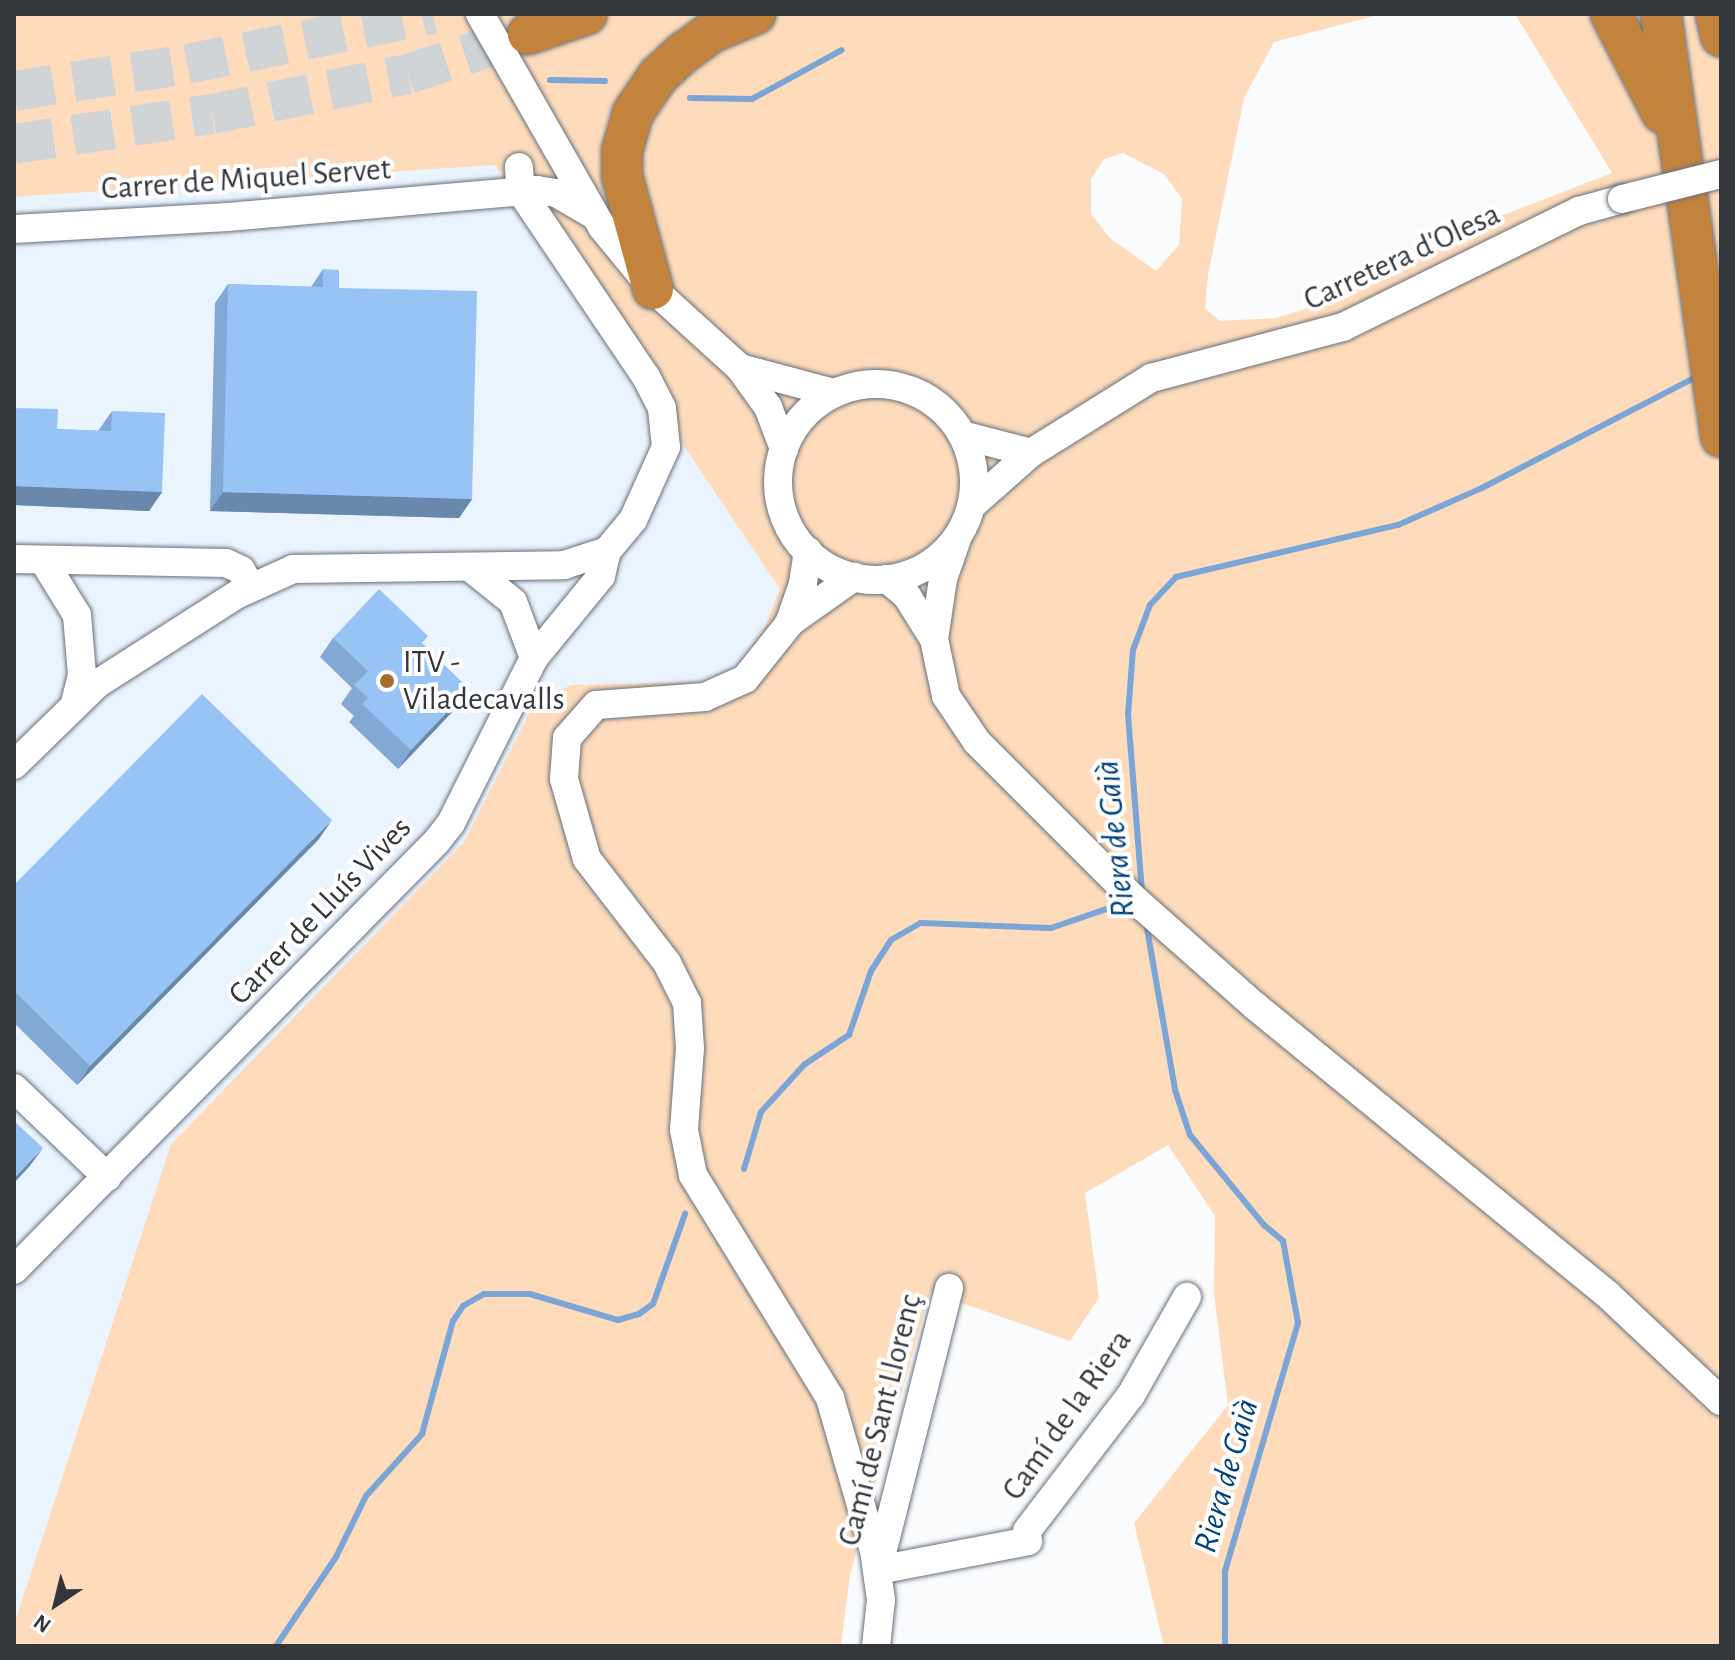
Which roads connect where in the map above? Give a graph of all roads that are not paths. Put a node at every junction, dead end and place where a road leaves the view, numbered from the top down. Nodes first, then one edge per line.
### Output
1 (480, 14) edge
2 (587, 14) edge
3 (755, 14) edge
4 (1661, 14) edge
5 (1716, 14) edge
6 (1614, 19) edge
7 (528, 34) tunnel mouth
8 (1721, 36) edge
9 (529, 104) junction
10 (1678, 146) junction
11 (1721, 174) edge
12 (520, 180) junction
13 (594, 215) junction
14 (14, 229) edge
15 (653, 289) junction
16 (740, 368) junction
17 (834, 393) junction
18 (962, 435) junction
19 (1721, 437) edge
20 (784, 449) junction
21 (1031, 453) junction
22 (972, 505) junction
23 (958, 536) junction
24 (607, 551) junction
25 (808, 551) junction
26 (14, 559) edge
27 (43, 560) junction
28 (469, 568) junction
29 (854, 577) junction
30 (887, 579) junction
31 (251, 587) junction
32 (789, 624) junction
33 (934, 639) junction
34 (534, 658) junction
35 (75, 704) junction
36 (14, 765) edge
37 (14, 1088) edge
38 (107, 1177) junction
39 (14, 1270) edge
40 (949, 1288) dead end
41 (1187, 1297) dead end
42 (1721, 1401) edge
43 (878, 1570) junction
44 (876, 1646) edge

1 - 9 street
2 - 7 highway
3 - 15 highway
4 - 10 highway
5 - 8 highway
6 - 10 highway
9 - 12 street
9 - 13 street
10 - 19 highway
11 - 21 street, Carretera d'Olesa, bridge
12 - 13 street, Carrer de Miquel Servet
12 - 14 street, Carrer de Miquel Servet
12 - 24 street, Carrer de Lluís Vives
13 - 15 street
15 - 16 street
16 - 17 street
16 - 20 street
17 - 18 street
17 - 20 street
18 - 21 street
18 - 22 street
20 - 25 street
21 - 22 street, Carretera d'Olesa
22 - 23 street
23 - 30 street
23 - 33 street
24 - 28 street
24 - 34 street, Carrer de Lluís Vives
25 - 29 street
25 - 32 street
26 - 27 street
27 - 31 street
27 - 35 street
28 - 31 street
28 - 34 street
29 - 30 street
29 - 32 street
30 - 33 street
31 - 35 street
32 - 43 street
33 - 42 street
34 - 38 street, Carrer de Lluís Vives
35 - 36 street
37 - 38 street
38 - 39 street, Carrer de Lluís Vives
40 - 43 street, Camí de Sant Llorenç
41 - 43 street, Camí de la Riera
43 - 44 street

